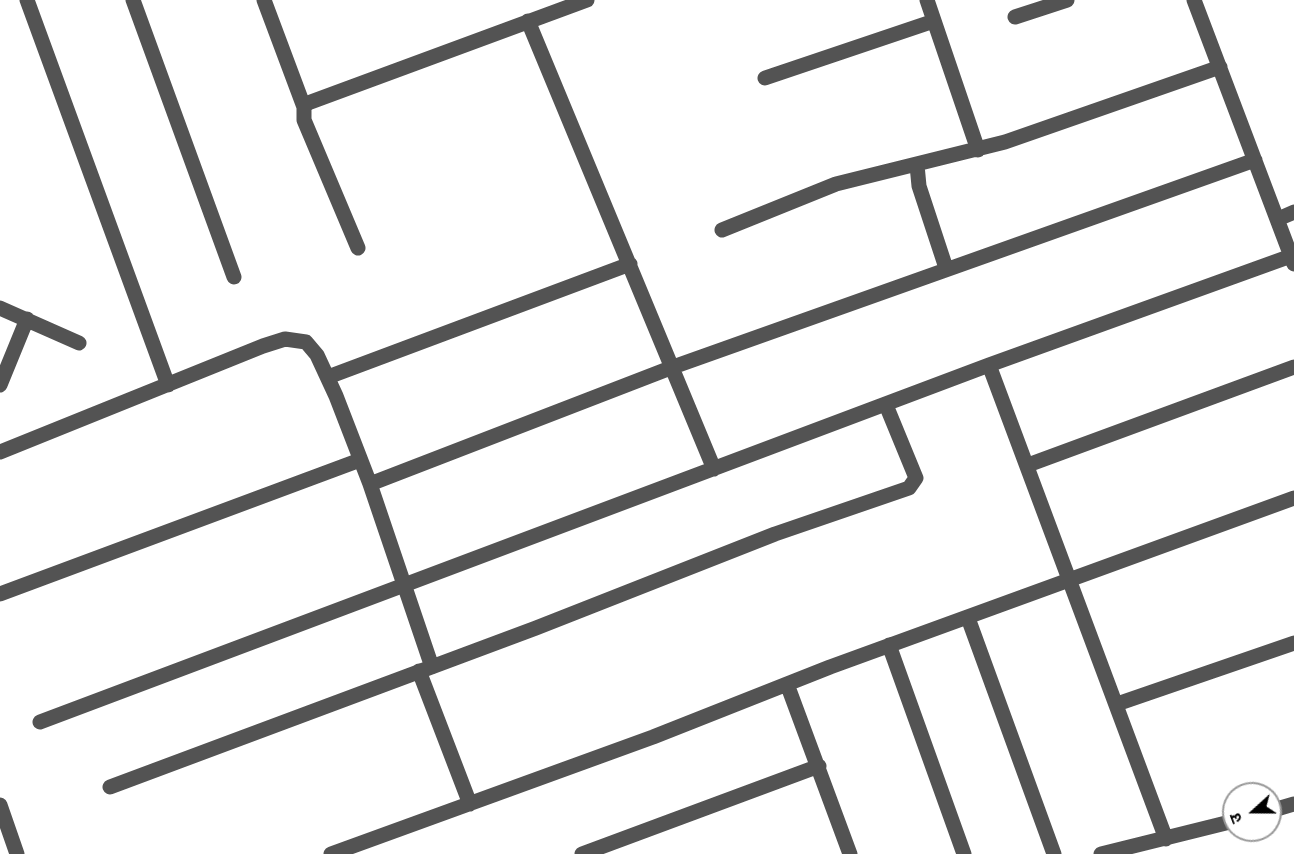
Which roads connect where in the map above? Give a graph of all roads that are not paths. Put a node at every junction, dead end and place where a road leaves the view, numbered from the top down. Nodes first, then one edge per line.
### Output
1 (27, 0) edge
2 (133, 0) edge
3 (264, 0) edge
4 (587, 0) edge
5 (927, 0) edge
6 (1067, 0) edge
7 (1194, 0) edge
8 (1015, 17) dead end
9 (528, 21) junction
10 (934, 21) junction
11 (1220, 67) junction
12 (765, 78) dead end
13 (303, 107) junction
14 (978, 150) junction
15 (1255, 160) junction
16 (917, 165) junction
17 (1294, 212) edge
18 (1278, 219) junction
19 (722, 230) dead end
20 (358, 248) dead end
21 (1292, 261) edge
22 (630, 264) junction
23 (946, 268) junction
24 (234, 277) dead end
25 (0, 308) edge
26 (27, 319) junction
27 (79, 343) dead end
28 (989, 365) junction
29 (674, 367) junction
30 (1294, 367) edge
31 (328, 377) junction
32 (0, 385) edge
33 (168, 385) junction
34 (886, 405) junction
35 (0, 452) edge
36 (360, 460) junction
37 (1028, 465) junction
38 (714, 469) junction
39 (370, 484) junction
40 (1294, 498) edge
41 (1071, 580) junction
42 (404, 586) junction
43 (0, 594) edge
44 (968, 618) junction
45 (1294, 644) edge
46 (889, 645) junction
47 (425, 669) junction
48 (787, 684) junction
49 (1117, 704) junction
50 (40, 722) dead end
51 (819, 766) junction
52 (110, 787) dead end
53 (470, 804) junction
54 (0, 805) edge
55 (1222, 824) edge
56 (1166, 839) junction
57 (17, 854) edge
58 (331, 854) edge
59 (582, 854) edge
60 (850, 854) edge
61 (964, 854) edge
62 (1054, 854) edge
63 (1101, 854) edge

1 - 33 street
2 - 24 street
3 - 13 street
4 - 9 street
5 - 10 street
6 - 8 street
7 - 11 street
9 - 13 street
9 - 22 street
10 - 12 street
10 - 14 street
11 - 14 street
11 - 15 street
13 - 20 street
14 - 16 street
15 - 18 street
15 - 23 street
16 - 19 street
16 - 23 street
17 - 18 street
18 - 21 street
21 - 28 street
22 - 29 street
22 - 31 street
23 - 29 street
25 - 26 street
26 - 27 street
26 - 32 street
28 - 34 street
28 - 37 street
29 - 38 street
29 - 39 street
30 - 37 street
31 - 33 street
31 - 36 street
33 - 35 street
34 - 38 street
34 - 47 street
36 - 39 street
36 - 43 street
37 - 41 street
38 - 42 street
39 - 42 street
40 - 41 street
41 - 44 street
41 - 49 street
42 - 47 street
42 - 50 street
44 - 46 street
44 - 62 street
45 - 49 street
46 - 48 street
46 - 61 street
47 - 52 street
47 - 53 street
48 - 51 street
48 - 53 street
49 - 56 street
51 - 59 street
51 - 60 street
53 - 58 street
54 - 57 street
55 - 56 street
56 - 63 street

